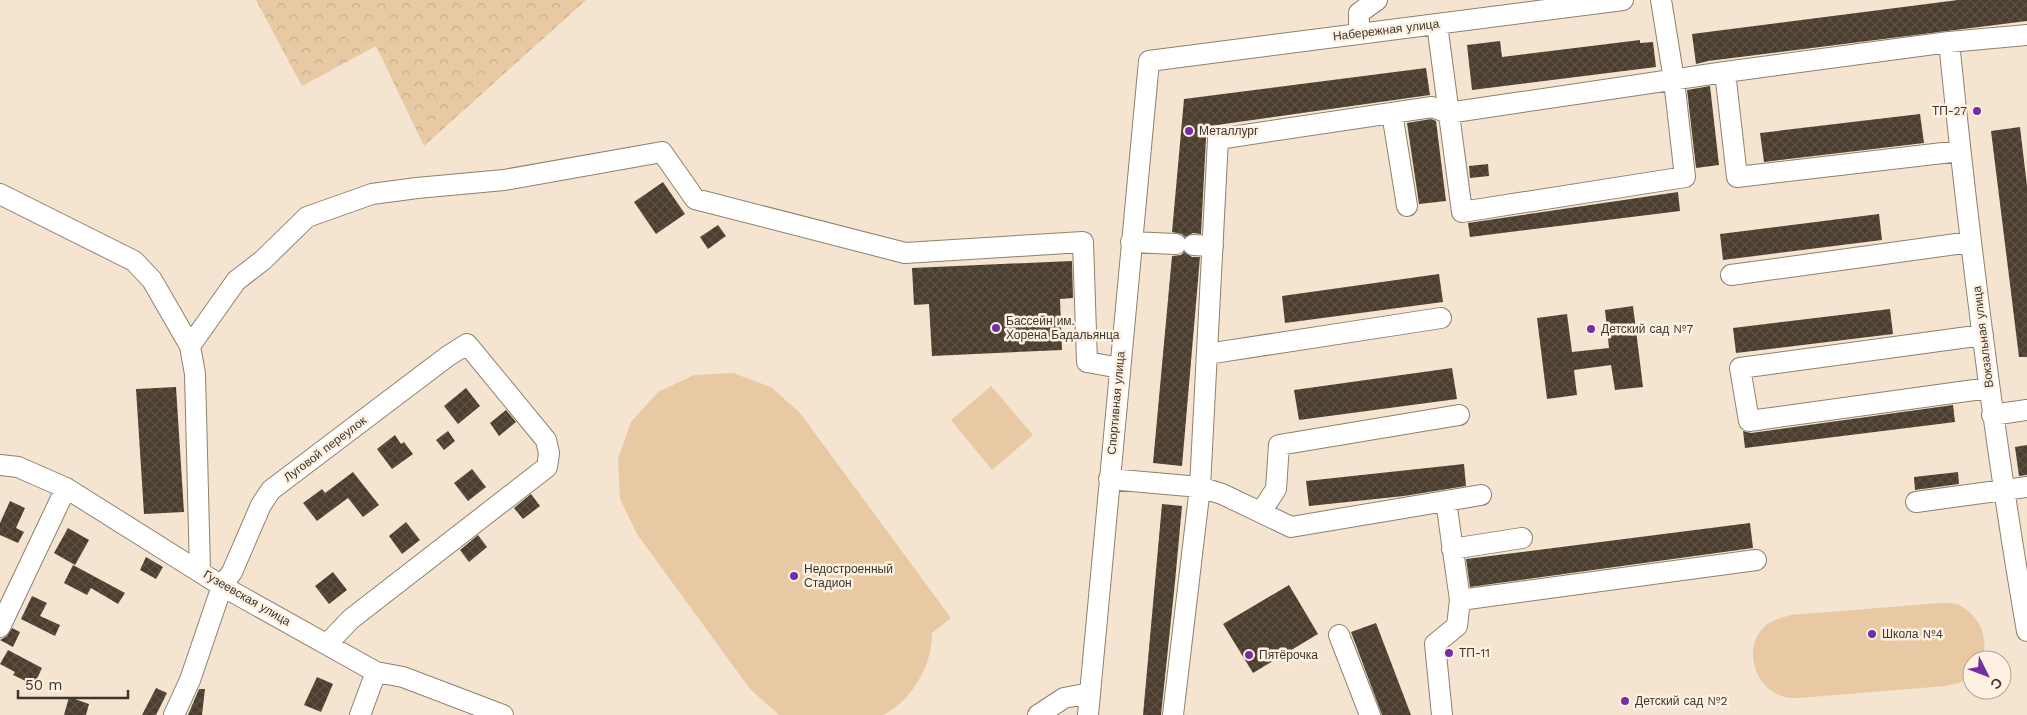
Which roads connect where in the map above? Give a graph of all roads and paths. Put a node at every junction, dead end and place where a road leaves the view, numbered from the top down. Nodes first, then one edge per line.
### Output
1 (1377, 0) edge
2 (1623, 0) edge
3 (1660, 0) edge
4 (1437, 24) junction
5 (1359, 33) junction
6 (2027, 35) edge
7 (1950, 42) junction
8 (1149, 61) joint
9 (1725, 72) junction
10 (1674, 80) junction
11 (1392, 113) junction
12 (1448, 113) junction
13 (1960, 151) junction
14 (0, 194) edge
15 (1407, 206) dead end
16 (1131, 242) junction
17 (1971, 242) junction
18 (1194, 245) junction
19 (1731, 275) dead end
20 (1441, 318) dead end
21 (1982, 335) junction
22 (190, 346) junction
23 (1207, 354) junction
24 (1120, 368) junction
25 (1989, 388) junction
26 (2027, 410) edge
27 (1992, 415) junction
28 (1459, 416) dead end
29 (0, 464) edge
30 (1109, 479) junction
31 (1200, 487) junction
32 (2027, 487) edge
33 (66, 488) junction
34 (2004, 490) junction
35 (1481, 495) dead end
36 (1446, 502) junction
37 (1916, 502) dead end
38 (1261, 512) junction
39 (1522, 538) dead end
40 (1452, 550) junction
41 (1756, 560) dead end
42 (200, 571) junction
43 (2022, 575) edge
44 (222, 586) junction
45 (1460, 600) junction
46 (0, 627) edge
47 (2027, 631) edge
48 (1339, 635) dead end
49 (327, 644) junction
50 (376, 672) junction
51 (1090, 693) junction
52 (174, 715) edge
53 (360, 715) edge
54 (503, 715) edge
55 (1038, 715) edge
56 (1088, 715) edge
57 (1173, 715) edge
58 (1370, 715) edge
59 (1442, 715) edge

1 - 5 street
2 - 4 street, Набережная улица
3 - 10 street
4 - 5 street, Набережная улица
4 - 12 street
5 - 8 street, Набережная улица
6 - 7 street
7 - 9 street
7 - 13 street, Вокзальная улица
8 - 16 street, Спортивная улица
9 - 10 street
9 - 13 street
10 - 12 street
10 - 12 street
11 - 12 street
11 - 15 street
11 - 18 street
13 - 17 street, Вокзальная улица
14 - 22 street
16 - 18 street
16 - 24 street, Спортивная улица
17 - 19 street
17 - 21 street, Вокзальная улица
18 - 23 street
20 - 23 street
21 - 25 street, Вокзальная улица
21 - 25 street
22 - 24 street
22 - 42 street
23 - 31 street
24 - 30 street, Спортивная улица
25 - 27 street, Вокзальная улица
26 - 27 street
27 - 34 street, Вокзальная улица
28 - 38 street
29 - 33 street, Гузеевская улица
30 - 31 street
30 - 51 street, Спортивная улица
31 - 38 street
31 - 57 street
32 - 34 street
33 - 42 street, Гузеевская улица
33 - 46 street
34 - 37 street
34 - 43 street, Вокзальная улица
35 - 36 street
36 - 38 street
36 - 40 street
39 - 40 street
40 - 45 street
41 - 45 street
42 - 44 street, Гузеевская улица
43 - 47 street, Вокзальная улица
44 - 49 street, Гузеевская улица
44 - 49 street, Луговой переулок
44 - 52 street, Луговой переулок
45 - 59 street
48 - 58 street
49 - 50 street, Гузеевская улица
50 - 53 street
50 - 54 street, Гузеевская улица
51 - 55 street
51 - 56 street, Спортивная улица

